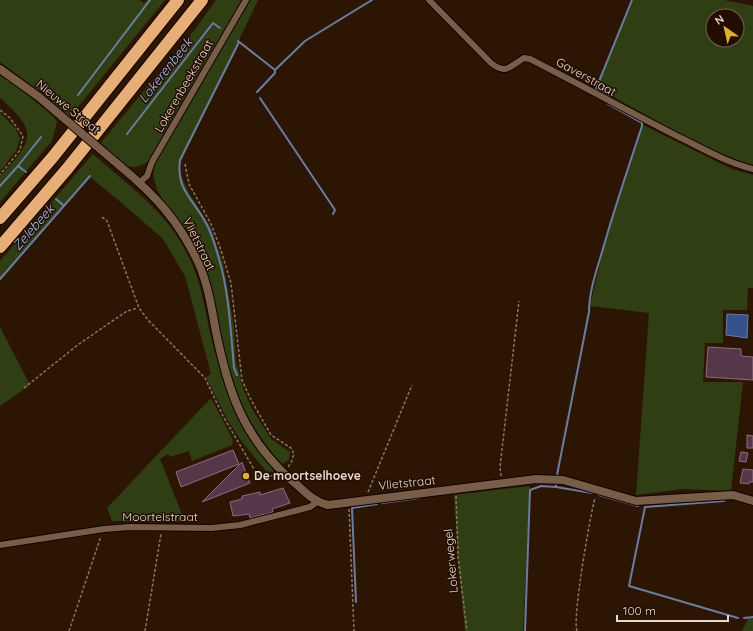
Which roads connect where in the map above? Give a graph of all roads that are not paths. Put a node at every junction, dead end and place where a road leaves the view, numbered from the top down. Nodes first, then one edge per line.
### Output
1 (178, 0) edge
2 (202, 0) edge
3 (246, 0) edge
4 (429, 0) edge
5 (0, 69) edge
6 (120, 166) joint
7 (753, 169) edge
8 (140, 182) junction
9 (0, 218) edge
10 (0, 247) edge
11 (753, 501) edge
12 (317, 502) junction
13 (0, 545) edge

1 - 9 highway
2 - 10 highway
3 - 8 street, Lokerenbeekstraat
4 - 7 street, Gaverstraat
5 - 6 street, Nieuwe Straat, bridge
6 - 8 street, Vlietstraat
8 - 12 street, Vlietstraat
11 - 12 street, Vlietstraat
12 - 13 street, Moortelstraat

